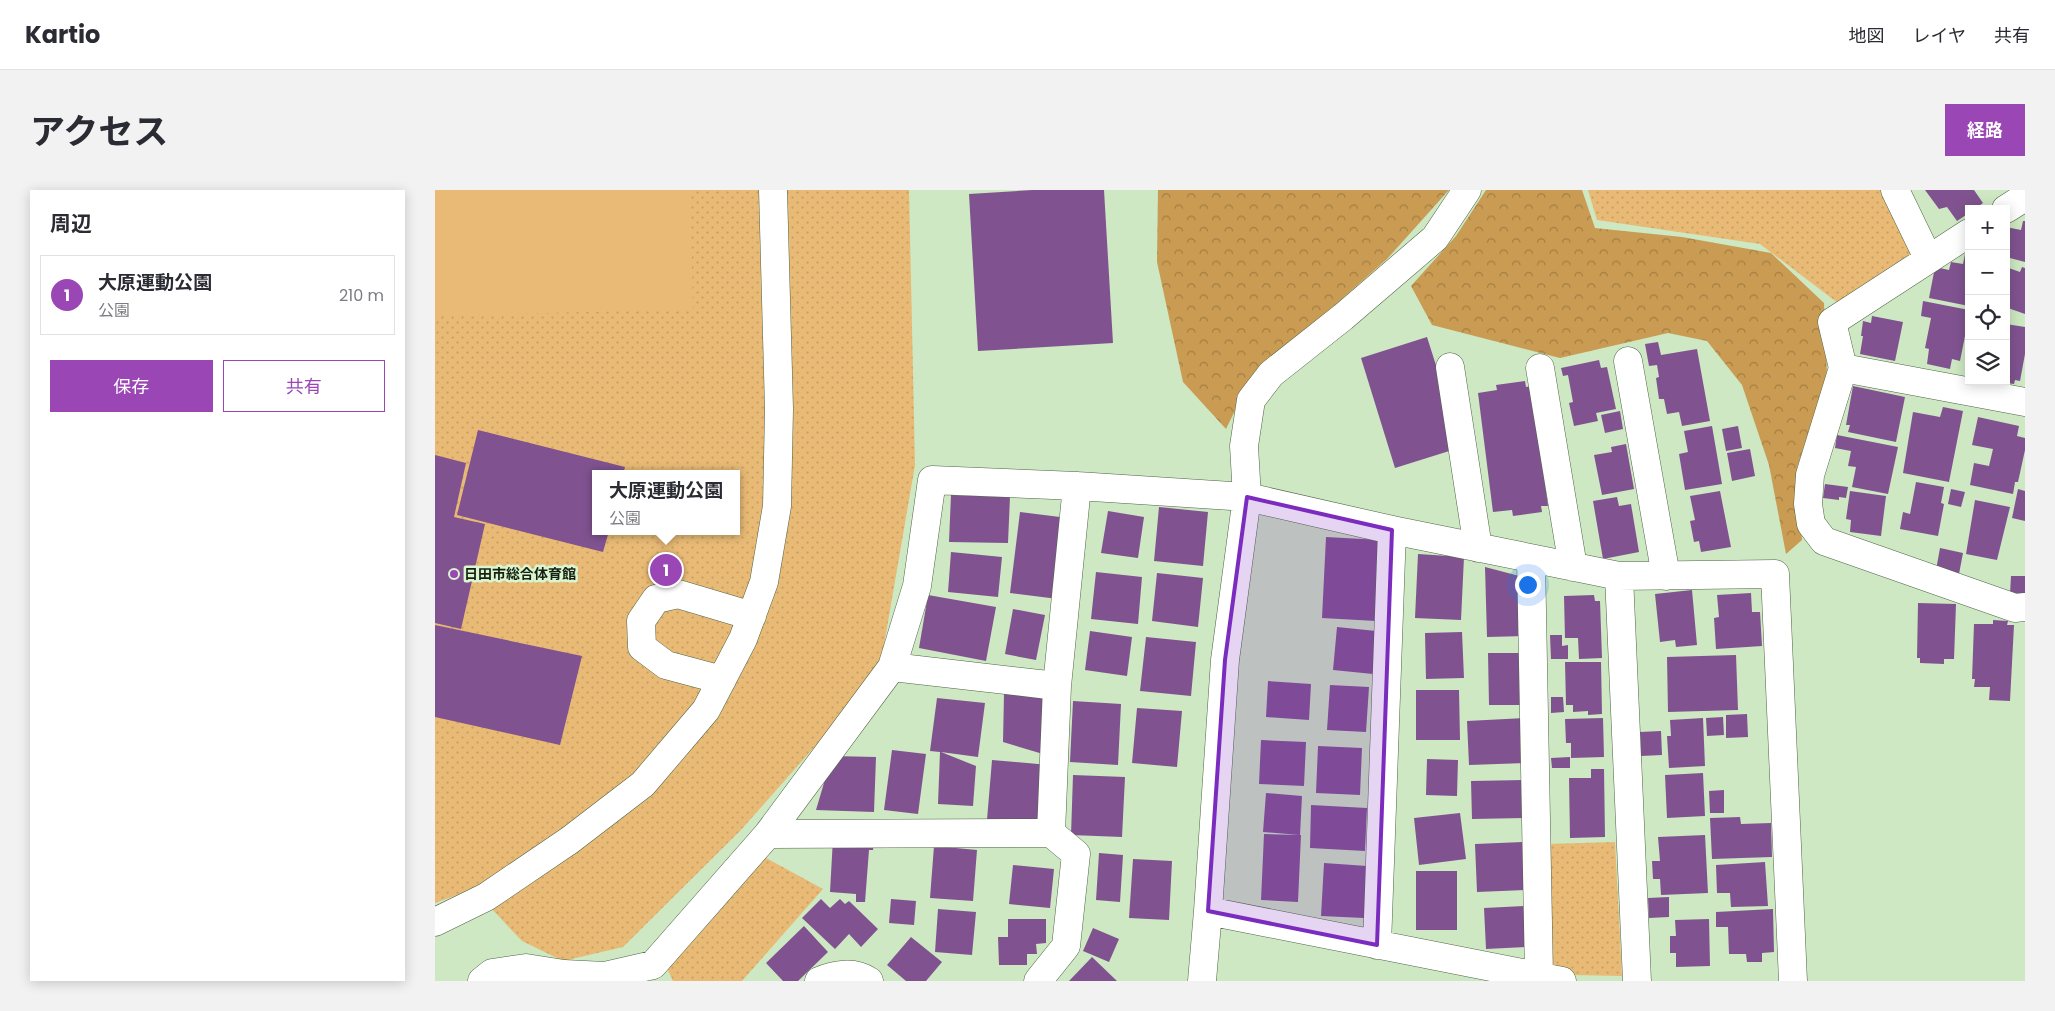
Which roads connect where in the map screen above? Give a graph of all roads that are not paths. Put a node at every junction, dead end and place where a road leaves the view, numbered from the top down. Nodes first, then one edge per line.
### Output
1 (773, 190) edge
2 (1467, 190) edge
3 (1895, 190) edge
4 (2025, 198) edge
5 (2010, 207) edge
6 (1965, 235) edge
7 (1928, 258) junction
8 (1628, 361) dead end
9 (1450, 367) dead end
10 (1540, 368) dead end
11 (1843, 368) junction
12 (2025, 402) edge
13 (1077, 486) junction
14 (1247, 498) junction
15 (1392, 530) junction
16 (1478, 548) junction
17 (1531, 558) junction
18 (1573, 567) junction
19 (1619, 576) junction
20 (1666, 576) junction
21 (2025, 607) edge
22 (752, 616) junction
23 (892, 667) junction
24 (722, 680) junction
25 (1057, 686) junction
26 (1051, 833) junction
27 (768, 834) junction
28 (1209, 912) junction
29 (435, 922) edge
30 (1377, 945) junction
31 (656, 973) edge
32 (1551, 979) edge
33 (482, 981) edge
34 (819, 981) edge
35 (869, 981) edge
36 (1038, 981) edge
37 (1202, 981) edge
38 (1637, 981) edge
39 (1793, 981) edge

1 - 22 street
2 - 14 street
3 - 7 street
4 - 5 street
6 - 7 street
7 - 11 street
8 - 20 street
9 - 16 street
10 - 18 street
11 - 12 street
11 - 21 street
13 - 14 street
13 - 23 street
13 - 25 street
14 - 15 street
14 - 28 street
15 - 16 street
15 - 30 street
16 - 17 street
17 - 18 street
17 - 32 street
18 - 19 street
19 - 20 street
19 - 38 street
20 - 39 street
22 - 24 street
22 - 24 street
23 - 25 street
23 - 27 street
24 - 29 street
25 - 26 street
26 - 27 street
26 - 36 street
27 - 31 street
28 - 30 street
28 - 37 street
30 - 32 street
31 - 33 street
34 - 35 street

